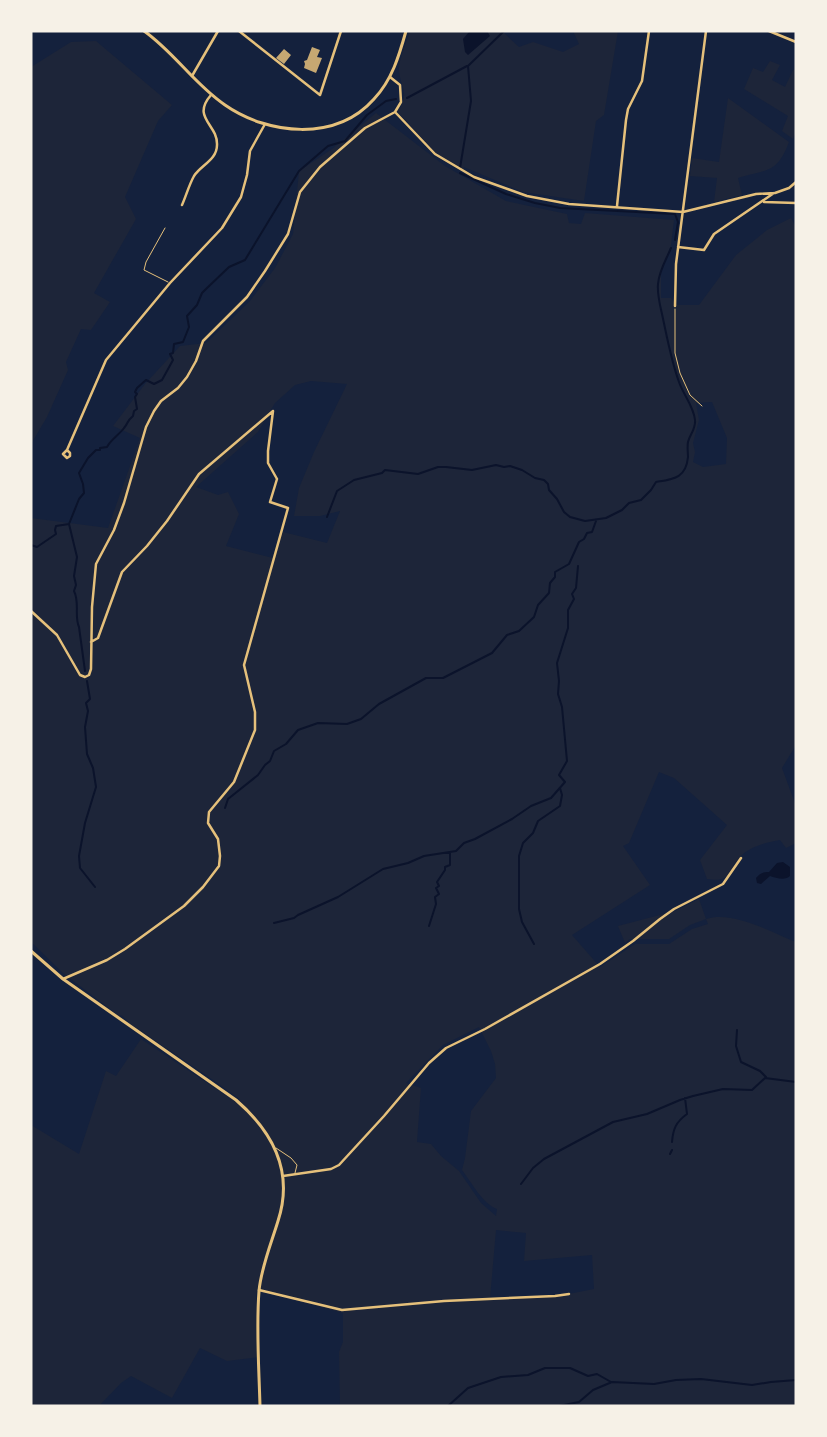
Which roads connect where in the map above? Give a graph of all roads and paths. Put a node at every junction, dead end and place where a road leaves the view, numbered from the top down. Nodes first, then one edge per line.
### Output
1 (144, 31) edge
2 (218, 31) edge
3 (239, 31) edge
4 (341, 31) edge
5 (406, 31) edge
6 (649, 31) edge
7 (706, 31) edge
8 (769, 31) edge
9 (796, 42) edge
10 (192, 76) junction
11 (390, 77) junction
12 (210, 95) junction
13 (395, 112) junction
14 (265, 124) junction
15 (796, 182) edge
16 (789, 188) junction
17 (796, 188) edge
18 (775, 192) junction
19 (762, 202) junction
20 (796, 203) edge
21 (182, 205) dead end
22 (617, 206) junction
23 (683, 212) junction
24 (165, 228) dead end
25 (678, 247) junction
26 (170, 283) junction
27 (675, 306) joint
28 (702, 406) dead end
29 (67, 450) dead end
30 (31, 611) edge
31 (91, 642) junction
32 (741, 858) dead end
33 (31, 951) edge
34 (63, 979) junction
35 (274, 1147) junction
36 (295, 1174) junction
37 (283, 1176) junction
38 (259, 1290) junction
39 (569, 1294) dead end
40 (260, 1406) edge

1 - 10 street
2 - 10 street
3 - 4 street
5 - 11 street
6 - 22 street
7 - 23 street
8 - 9 street
10 - 12 street
11 - 13 street
11 - 14 street
12 - 14 street
12 - 21 street
13 - 22 street
13 - 31 street
14 - 26 street
15 - 16 street
16 - 17 street
16 - 18 street
18 - 19 street
18 - 23 street
19 - 20 street
19 - 25 street
22 - 23 street
23 - 25 street
24 - 26 lane
25 - 27 street
26 - 29 street
27 - 28 path
30 - 31 street
31 - 34 street
32 - 36 street
33 - 34 street
34 - 35 street
35 - 36 lane
35 - 37 street
36 - 37 street
37 - 38 street
38 - 39 street
38 - 40 street

